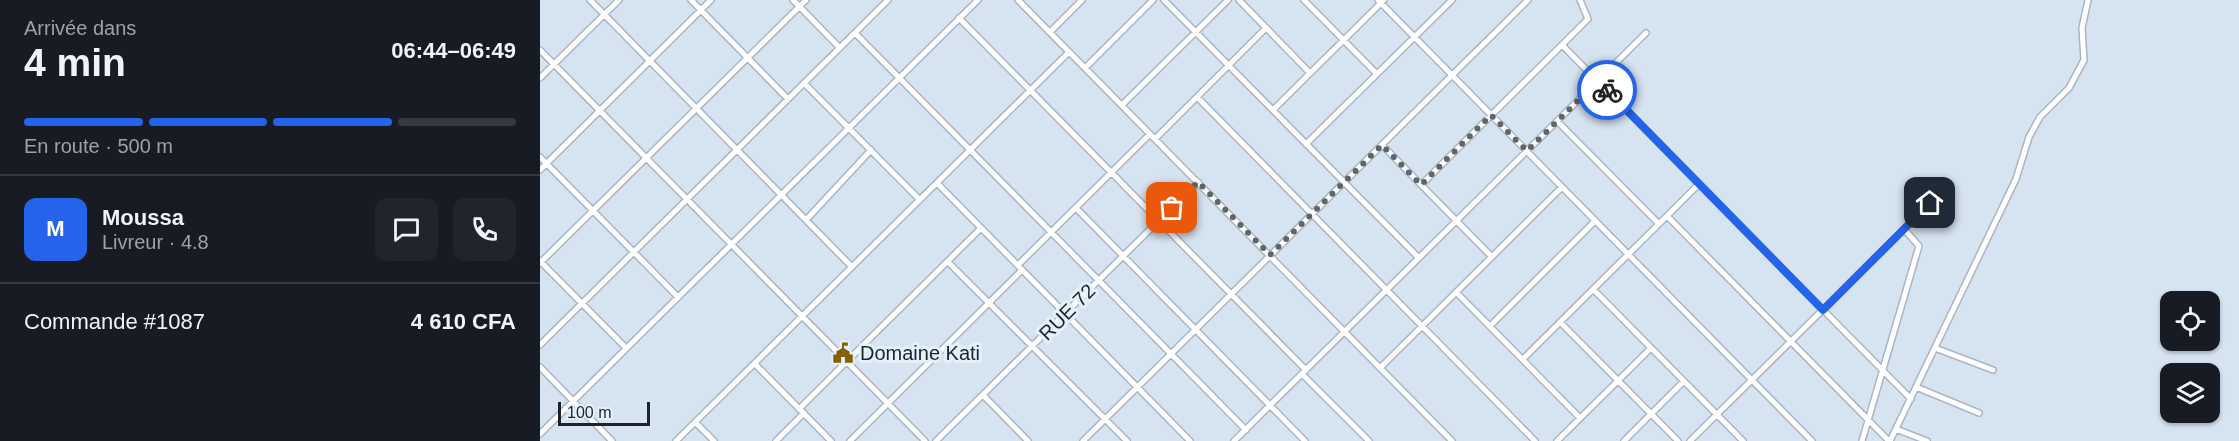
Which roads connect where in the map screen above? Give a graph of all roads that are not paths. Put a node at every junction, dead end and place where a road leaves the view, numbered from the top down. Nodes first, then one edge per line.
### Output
1 (590, 0) edge
2 (619, 0) edge
3 (691, 0) edge
4 (711, 0) edge
5 (793, 0) edge
6 (806, 0) edge
7 (888, 0) edge
8 (978, 0) edge
9 (1018, 0) edge
10 (1082, 0) edge
11 (1153, 0) edge
12 (1164, 0) edge
13 (1228, 0) edge
14 (1239, 0) edge
15 (1304, 0) edge
16 (1452, 0) edge
17 (1528, 0) edge
18 (1580, 0) edge
19 (2088, 0) edge
20 (1381, 1) edge
21 (799, 6) junction
22 (701, 10) junction
23 (604, 15) junction
24 (959, 18) junction
25 (1266, 28) junction
26 (1050, 32) junction
27 (1196, 32) junction
28 (855, 33) junction
29 (1646, 33) dead end
30 (1414, 37) junction
31 (1344, 40) junction
32 (1562, 45) junction
33 (840, 48) junction
34 (540, 50) edge
35 (1069, 52) junction
36 (748, 57) junction
37 (650, 61) junction
38 (554, 64) junction
39 (1229, 65) junction
40 (1085, 68) junction
41 (1310, 73) junction
42 (1377, 74) junction
43 (1452, 75) junction
44 (540, 78) edge
45 (899, 78) junction
46 (1598, 81) junction
47 (804, 83) junction
48 (1030, 90) junction
49 (1197, 97) junction
50 (788, 99) junction
51 (1122, 105) junction
52 (696, 108) junction
53 (600, 110) junction
54 (1273, 110) junction
55 (1491, 115) junction
56 (1557, 121) junction
57 (849, 128) junction
58 (1153, 136) junction
59 (1306, 144) junction
60 (1382, 145) junction
61 (737, 150) junction
62 (871, 150) junction
63 (970, 150) junction
64 (1527, 151) junction
65 (540, 157) edge
66 (646, 158) junction
67 (546, 163) junction
68 (540, 170) edge
69 (1112, 172) junction
70 (1198, 182) junction
71 (1344, 182) junction
72 (937, 183) junction
73 (1699, 184) junction
74 (1421, 185) junction
75 (1562, 187) junction
76 (1944, 190) dead end
77 (781, 195) junction
78 (687, 199) junction
79 (920, 200) junction
80 (1076, 208) junction
81 (593, 211) junction
82 (1312, 214) junction
83 (1667, 216) junction
84 (806, 220) junction
85 (1159, 220) junction
86 (1456, 221) junction
87 (1595, 221) junction
88 (1659, 224) junction
89 (981, 228) junction
90 (1904, 230) junction
91 (1051, 232) junction
92 (731, 244) junction
93 (634, 252) junction
94 (1628, 254) junction
95 (1270, 255) junction
96 (1123, 256) junction
97 (1492, 257) junction
98 (1419, 258) junction
99 (948, 261) junction
100 (540, 262) edge
101 (852, 267) junction
102 (1020, 268) junction
103 (1099, 280) junction
104 (1593, 289) junction
105 (1387, 290) junction
106 (1456, 292) junction
107 (1231, 294) junction
108 (678, 297) junction
109 (582, 303) junction
110 (989, 303) junction
111 (1823, 310) junction
112 (1065, 314) junction
113 (802, 316) junction
114 (1560, 322) junction
115 (1422, 326) junction
116 (1490, 326) junction
117 (1195, 329) junction
118 (1345, 332) junction
119 (1791, 342) junction
120 (540, 345) edge
121 (1032, 346) junction
122 (626, 348) junction
123 (1651, 348) junction
124 (1935, 348) junction
125 (1171, 354) junction
126 (1522, 359) junction
127 (847, 361) junction
128 (754, 364) junction
129 (540, 367) edge
130 (1380, 368) junction
131 (1882, 370) junction
132 (1993, 370) dead end
133 (1304, 372) junction
134 (1752, 380) junction
135 (1618, 381) junction
136 (1684, 381) junction
137 (1137, 387) junction
138 (1916, 387) junction
139 (983, 395) junction
140 (1911, 399) junction
141 (573, 401) junction
142 (888, 403) junction
143 (1270, 405) junction
144 (801, 411) junction
145 (1979, 413) dead end
146 (1651, 414) junction
147 (1717, 415) junction
148 (1580, 418) junction
149 (1105, 419) junction
150 (1868, 419) junction
151 (695, 422) junction
152 (1896, 429) junction
153 (1246, 430) junction
154 (540, 434) edge
155 (612, 441) edge
156 (676, 441) edge
157 (714, 441) edge
158 (776, 441) edge
159 (831, 441) edge
160 (850, 441) edge
161 (925, 441) edge
162 (936, 441) edge
163 (1028, 441) edge
164 (1083, 441) edge
165 (1127, 441) edge
166 (1190, 441) edge
167 (1234, 441) edge
168 (1305, 441) edge
169 (1369, 441) edge
170 (1452, 441) edge
171 (1535, 441) edge
172 (1557, 441) edge
173 (1624, 441) edge
174 (1678, 441) edge
175 (1690, 441) edge
176 (1743, 441) edge
177 (1812, 441) edge
178 (1862, 441) edge
179 (1889, 441) edge
180 (1927, 441) edge

1 - 23 street
2 - 23 street
3 - 22 street
4 - 22 street
5 - 21 street
6 - 21 street
7 - 28 street
8 - 24 street
9 - 26 street
10 - 26 street
11 - 40 street
12 - 27 street
13 - 27 street
14 - 25 street
15 - 31 street
16 - 30 street
17 - 43 street
18 - 32 street
19 - 124 street
20 - 30 street
20 - 31 street
21 - 33 street
21 - 36 street
22 - 36 street
22 - 37 street
23 - 37 street
23 - 38 street
24 - 45 street
24 - 48 street
25 - 39 street
25 - 41 street
26 - 35 street
27 - 39 street
27 - 51 street
28 - 33 street
28 - 45 street
29 - 46 street
30 - 42 street
30 - 43 street
31 - 41 street
31 - 42 street
32 - 46 street
32 - 55 street
33 - 47 street
34 - 38 street
35 - 40 street
35 - 48 street
36 - 50 street
36 - 52 street
37 - 52 street
37 - 53 street
38 - 44 street
38 - 53 street
39 - 49 street
39 - 54 street
40 - 51 street
41 - 54 street
42 - 59 street
43 - 55 street
43 - 60 street
45 - 57 street
45 - 63 street
46 - 56 street
46 - 73 street
47 - 50 street
47 - 57 street
48 - 63 street
48 - 69 street
49 - 58 street
49 - 82 street
50 - 61 street
51 - 58 street
52 - 61 street
52 - 66 street
53 - 66 street
53 - 67 street
54 - 59 street
55 - 64 street
55 - 74 street
56 - 64 street
56 - 88 street
57 - 62 street
57 - 77 street
58 - 69 street
58 - 70 street
59 - 71 street
60 - 71 street
60 - 74 street
61 - 77 street
61 - 78 street
62 - 79 street
62 - 84 street
63 - 72 street
63 - 91 street
64 - 75 street
64 - 86 street
65 - 67 street
66 - 78 street
66 - 81 street
67 - 68 street
67 - 81 street
69 - 80 street
69 - 85 street
70 - 85 street, RUE 72
70 - 95 street
71 - 82 street
71 - 98 street
72 - 79 street
72 - 89 street
73 - 83 street
73 - 111 street
74 - 86 street
75 - 87 street
75 - 97 street
76 - 90 street
77 - 84 street
77 - 92 street
78 - 92 street
78 - 93 street
79 - 101 street
80 - 91 street
80 - 96 street
81 - 93 street
81 - 100 street
82 - 95 street
82 - 105 street
83 - 88 street
83 - 119 street
84 - 101 street
85 - 96 street, RUE 72
85 - 107 street
86 - 97 street
86 - 98 street
87 - 94 street
87 - 116 street
88 - 94 street
89 - 99 street
89 - 102 street
90 - 111 street
90 - 131 street
91 - 102 street
91 - 103 street
92 - 108 street
92 - 113 street
93 - 108 street
93 - 109 street
94 - 104 street
94 - 134 street
95 - 107 street
95 - 118 street
96 - 103 street, RUE 72
96 - 117 street
97 - 106 street
98 - 105 street
99 - 110 street
99 - 127 street
100 - 109 street
101 - 113 street
102 - 110 street
102 - 112 street
103 - 112 street, RUE 72
103 - 125 street
104 - 114 street
104 - 123 street
105 - 115 street
105 - 118 street
106 - 115 street
106 - 116 street
107 - 117 street
107 - 133 street
108 - 122 street
109 - 120 street
109 - 122 street
110 - 121 street
110 - 142 street
111 - 119 street
111 - 131 street
112 - 121 street, RUE 72
112 - 137 street
113 - 127 street
113 - 128 street
114 - 126 street
114 - 135 street
115 - 130 street
115 - 171 street
116 - 126 street
117 - 125 street
117 - 143 street
118 - 130 street
118 - 133 street
119 - 134 street
119 - 150 street
121 - 139 street, RUE 72
121 - 149 street
122 - 141 street
123 - 135 street
123 - 136 street
124 - 132 street
124 - 138 street
125 - 137 street
125 - 153 street
126 - 148 street
127 - 142 street
127 - 144 street
128 - 144 street
128 - 151 street
129 - 141 street
130 - 170 street
131 - 140 street
131 - 150 street
133 - 143 street
133 - 169 street
134 - 147 street
134 - 177 street
135 - 146 street
135 - 148 street
136 - 146 street
136 - 147 street
137 - 149 street
137 - 166 street
138 - 140 street
138 - 145 street
139 - 162 street, RUE 72
139 - 163 street
140 - 152 street
141 - 154 street
141 - 155 street
142 - 160 street
142 - 161 street
143 - 153 street
143 - 168 street
144 - 158 street
144 - 159 street
146 - 173 street
146 - 174 street
147 - 175 street
147 - 176 street
148 - 172 street
149 - 164 street
149 - 165 street
150 - 178 street
150 - 179 street
151 - 156 street
151 - 157 street
152 - 179 street
152 - 180 street
153 - 167 street

